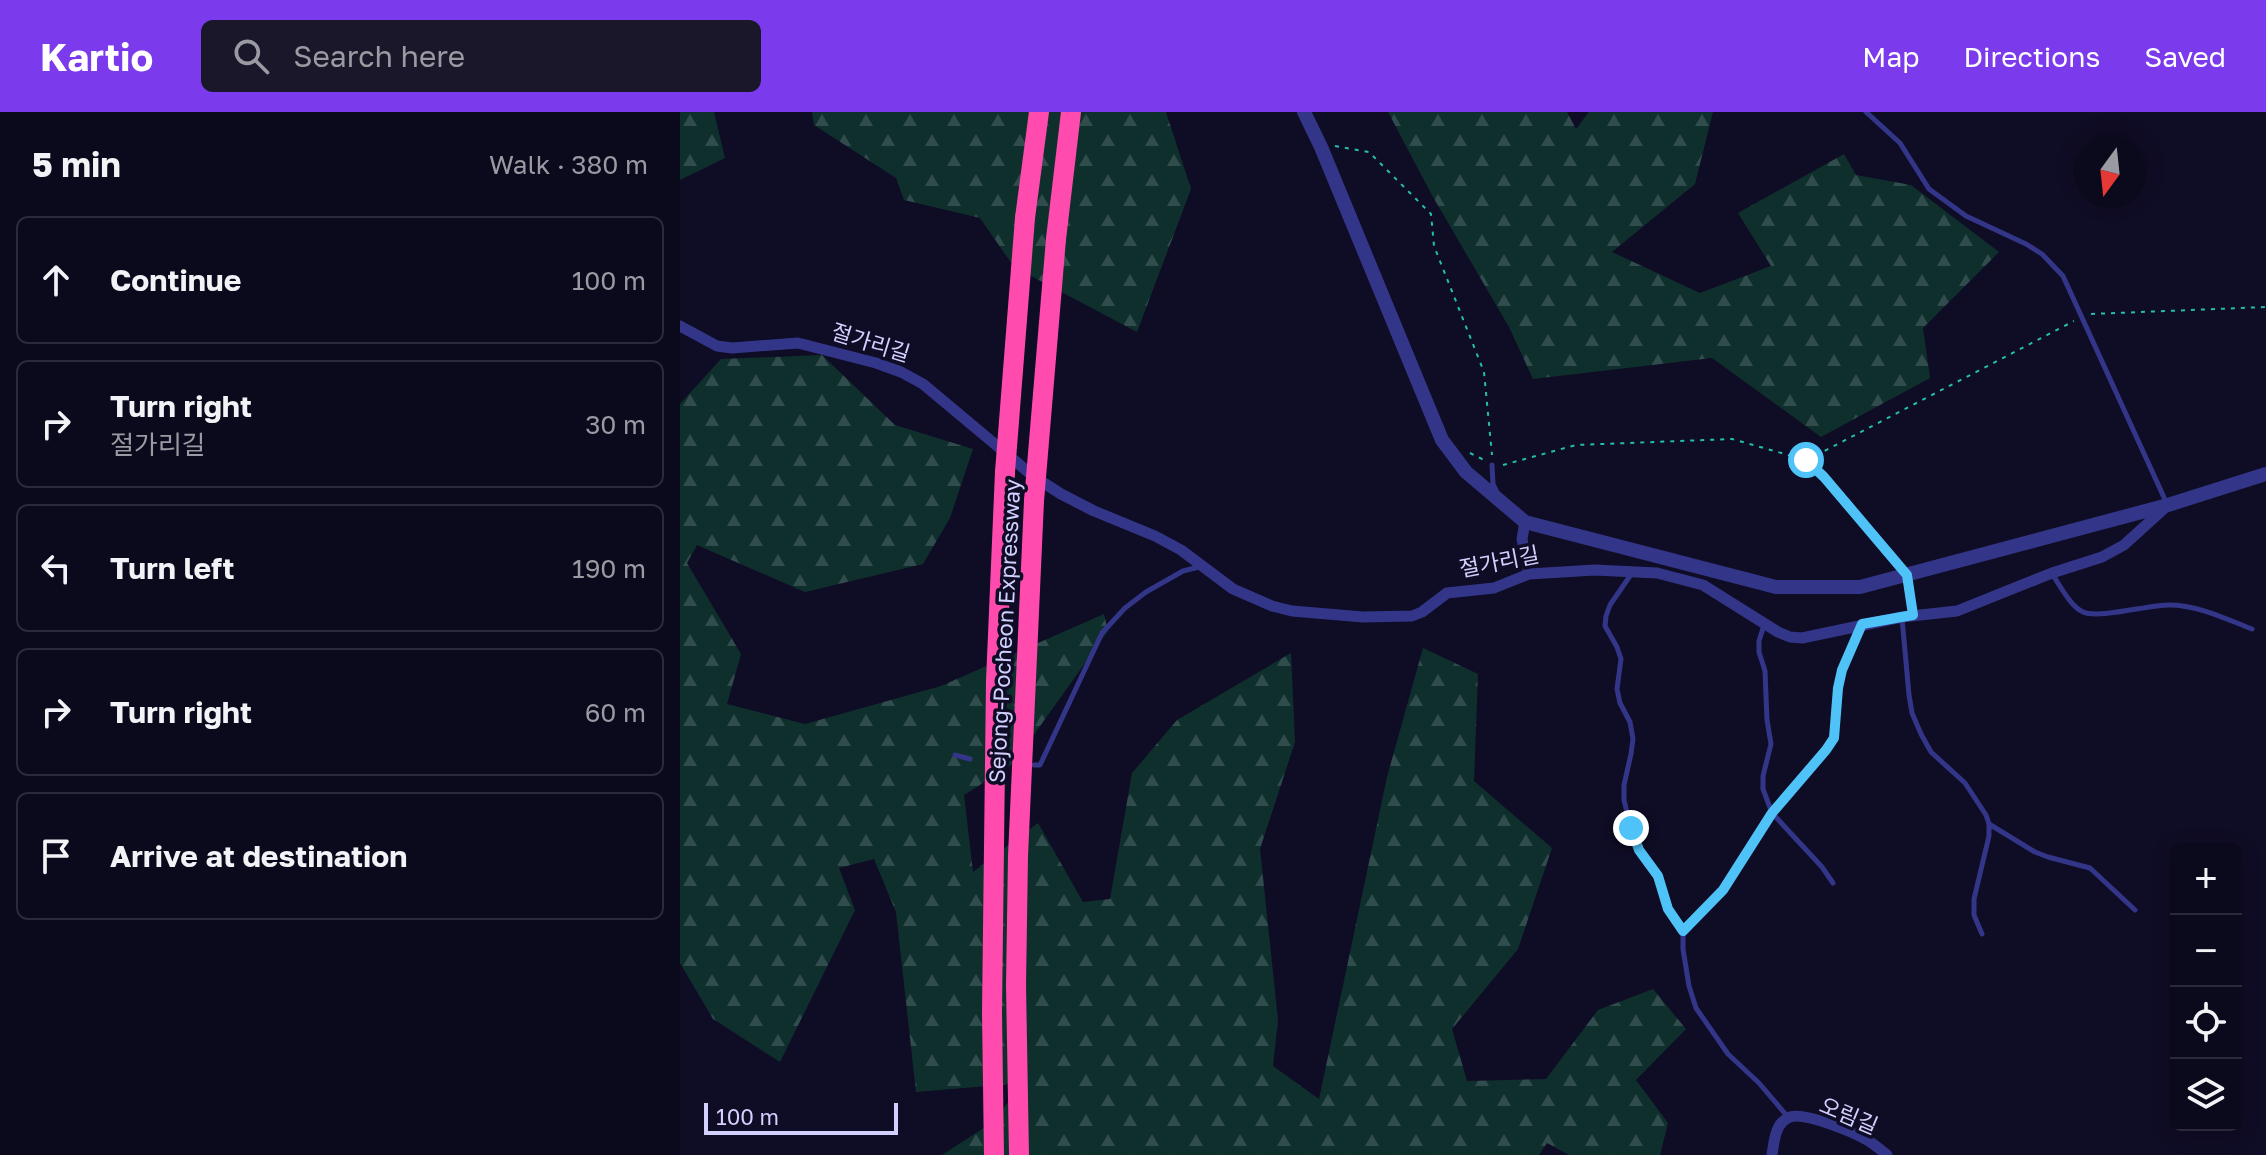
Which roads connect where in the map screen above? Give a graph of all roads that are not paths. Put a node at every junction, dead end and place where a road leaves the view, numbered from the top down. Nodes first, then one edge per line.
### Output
1 (1039, 112) edge
2 (1071, 112) edge
3 (1304, 112) edge
4 (1866, 112) edge
5 (680, 326) edge
6 (1492, 465) road end
7 (2266, 474) edge
8 (1503, 503) junction
9 (2168, 505) junction
10 (1525, 522) junction
11 (1203, 566) junction
12 (1633, 572) junction
13 (2052, 573) junction
14 (1529, 574) junction
15 (1908, 616) junction
16 (1764, 624) junction
17 (1862, 624) junction
18 (2252, 629) dead end
19 (955, 755) dead end
20 (970, 759) dead end
21 (1034, 765) dead end
22 (1772, 813) junction
23 (1989, 824) junction
24 (1833, 883) dead end
25 (2135, 910) dead end
26 (1683, 931) junction
27 (1982, 934) dead end
28 (1789, 1118) junction
29 (994, 1155) edge
30 (1019, 1155) edge
31 (1772, 1155) edge
32 (1887, 1155) edge

1 - 29 highway, Sejong-Pocheon Expressway, bridge
2 - 30 highway, Sejong-Pocheon Expressway, bridge
3 - 8 street
4 - 9 lane
5 - 11 street, 절가리길
6 - 8 lane
7 - 9 street, 절가리길
8 - 10 street
9 - 10 street
9 - 13 street, 절가리길
10 - 14 street
11 - 14 street, 절가리길
11 - 21 lane
12 - 14 street, 절가리길
12 - 16 street, 절가리길
12 - 26 lane
13 - 15 street, 절가리길
13 - 18 lane
15 - 17 street, 절가리길
15 - 23 lane
16 - 17 street, 절가리길
16 - 22 lane
17 - 22 lane
19 - 20 lane
22 - 24 lane
22 - 26 lane
23 - 25 lane
23 - 27 lane
26 - 28 lane
28 - 31 street, 오림길
28 - 32 street, 오림길

